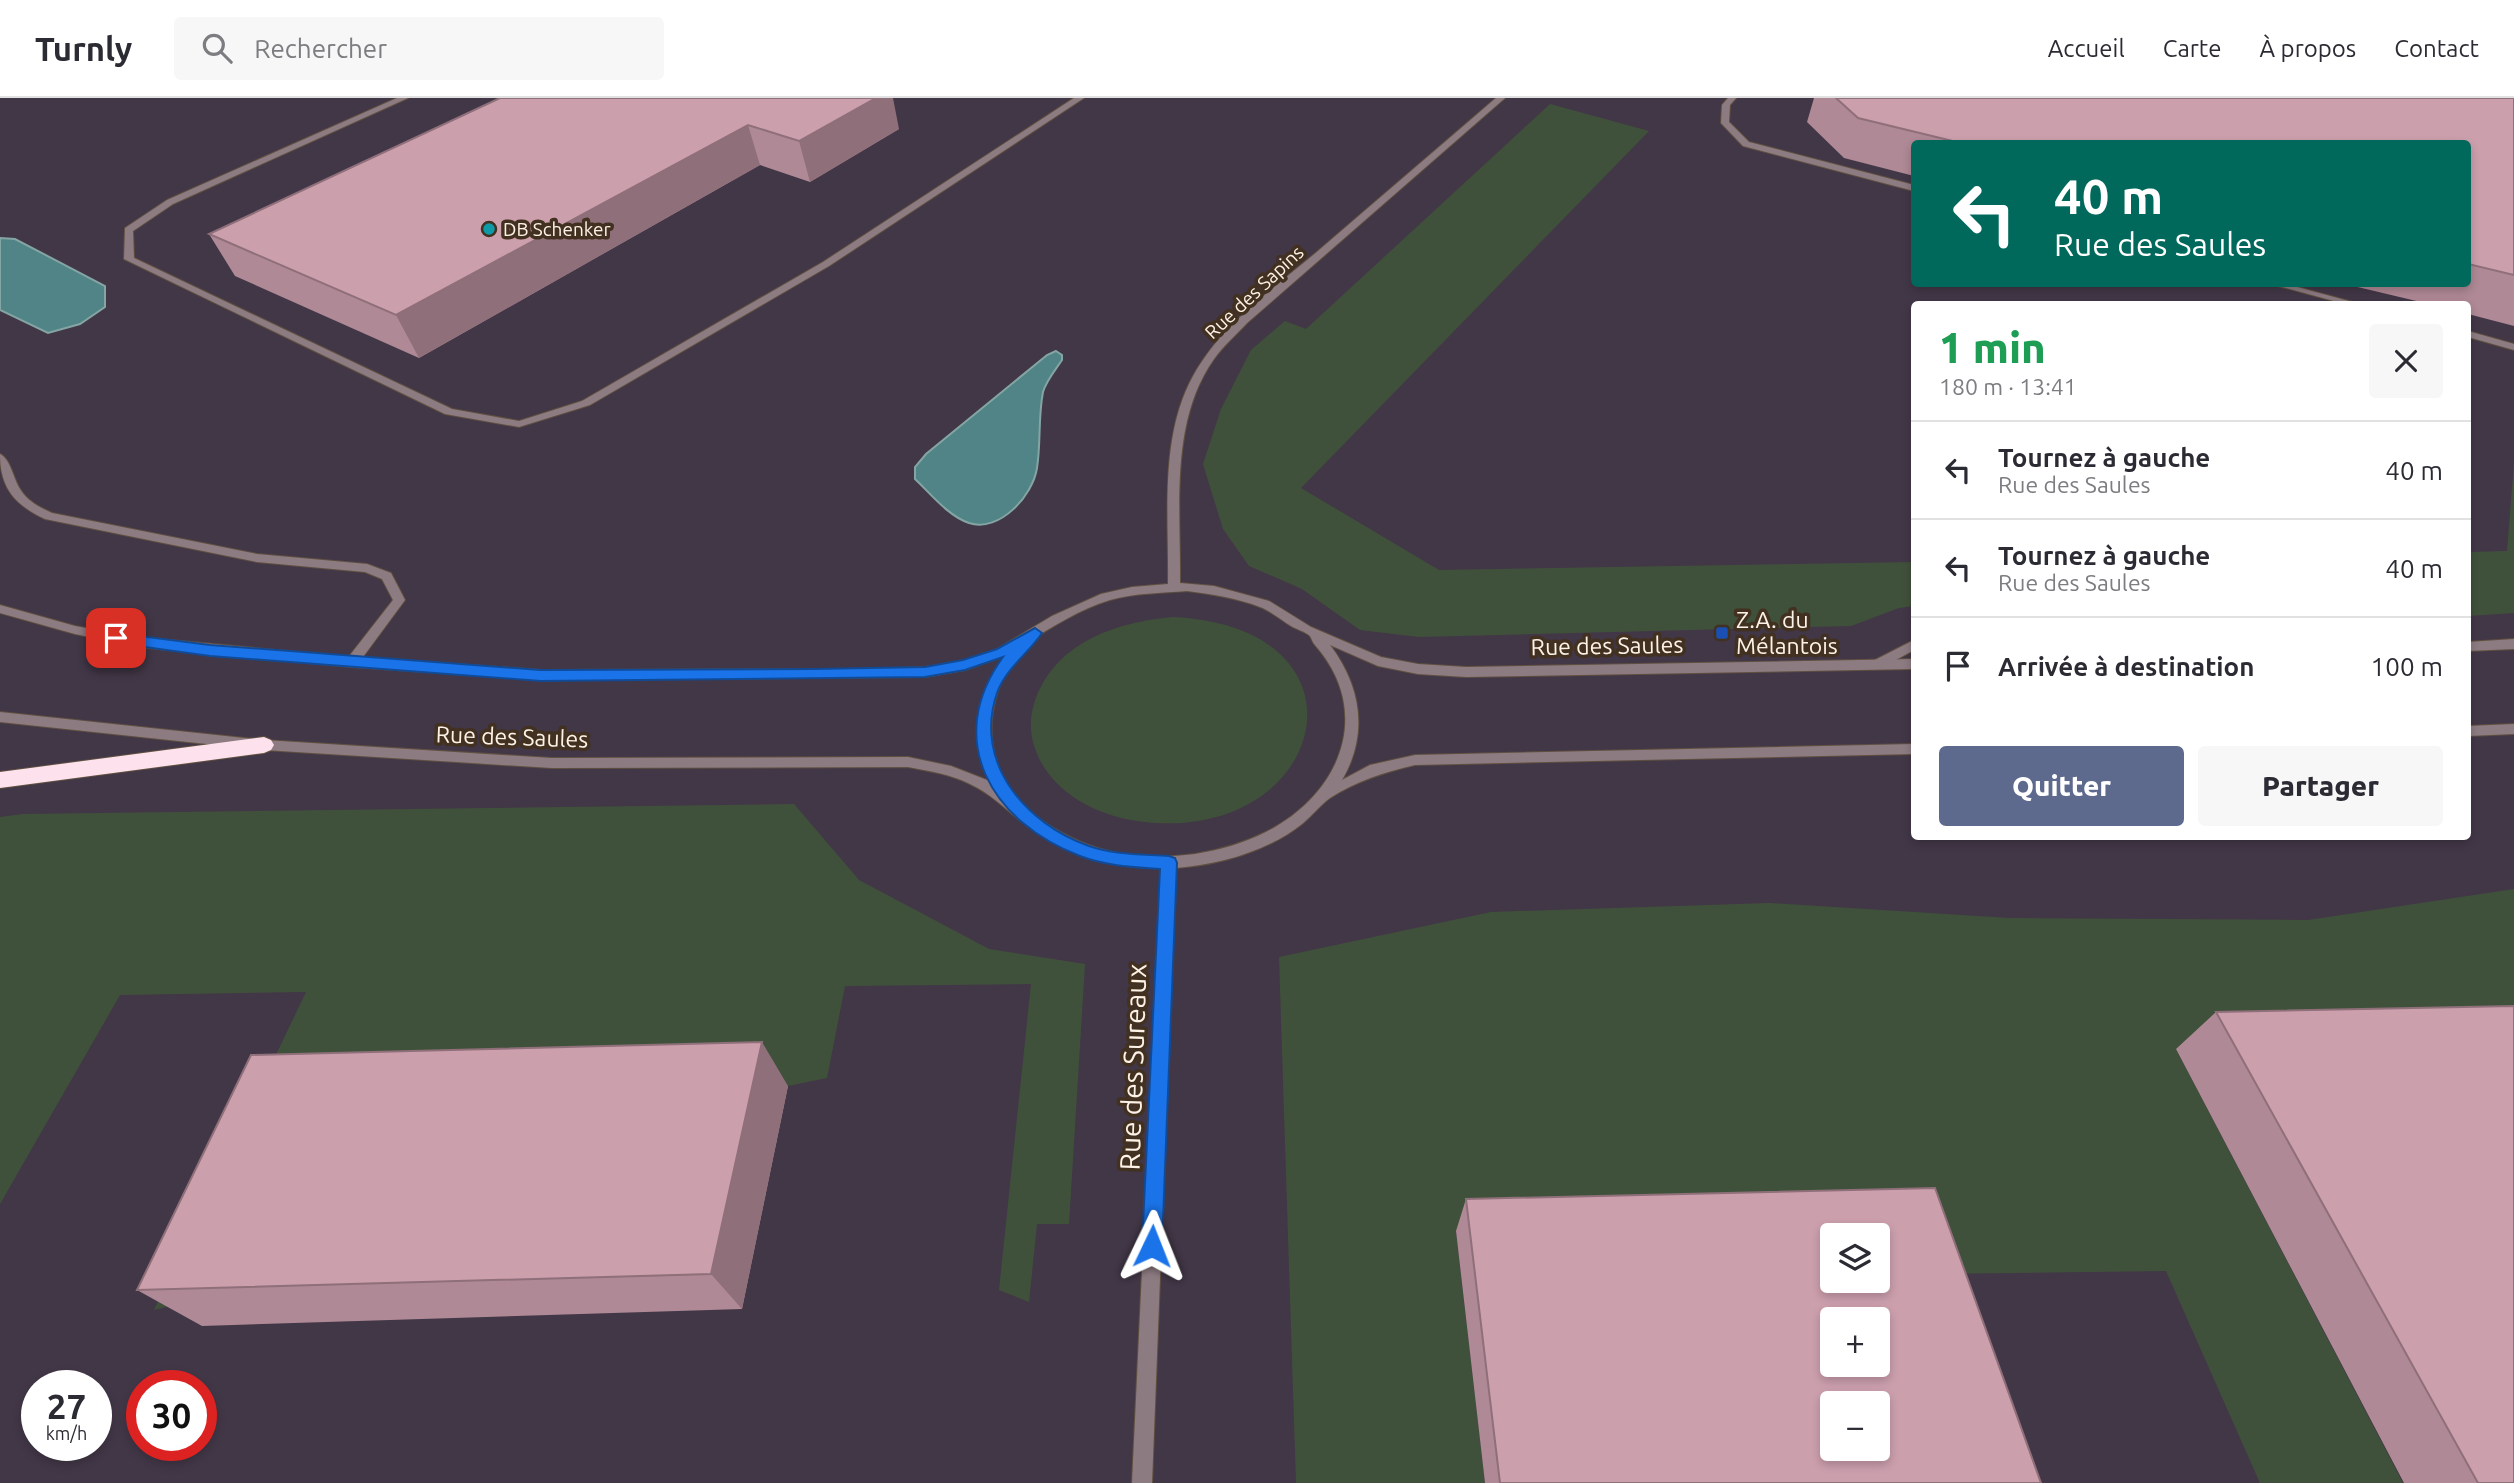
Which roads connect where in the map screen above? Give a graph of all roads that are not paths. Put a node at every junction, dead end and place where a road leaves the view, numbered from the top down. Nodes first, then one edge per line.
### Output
1 (404, 98) edge
2 (1080, 98) edge
3 (1501, 98) edge
4 (1732, 98) edge
5 (1911, 187) edge
6 (2288, 287) edge
7 (2343, 301) edge
8 (2471, 335) edge
9 (2514, 347) edge
10 (0, 458) edge
11 (1174, 587) junction
12 (0, 609) edge
13 (1307, 630) junction
14 (1035, 633) junction
15 (2514, 644) edge
16 (1911, 647) edge
17 (2471, 647) edge
18 (352, 662) junction
19 (1911, 664) edge
20 (1876, 665) junction
21 (0, 717) edge
22 (2514, 729) edge
23 (2471, 731) edge
24 (264, 745) junction
25 (1911, 748) edge
26 (0, 779) edge
27 (1323, 795) junction
28 (1013, 805) junction
29 (1169, 863) junction
30 (1142, 1483) edge

1 - 2 street
3 - 11 street, Rue des Sapins
4 - 5 street
6 - 7 street
8 - 9 street
10 - 18 street
11 - 13 street, Rue des Saules
11 - 14 street, Rue des Saules
12 - 18 street, Rue des Saules
13 - 20 street, Rue des Saules
13 - 27 street, Rue des Saules
14 - 18 street, Rue des Saules
14 - 28 street, Rue des Saules
15 - 17 street
16 - 20 street
19 - 20 street, Rue des Saules
21 - 24 street, Rue des Saules
22 - 23 street
24 - 26 highway
24 - 28 street, Rue des Saules
25 - 27 street, Rue des Saules
27 - 29 street, Rue des Saules
28 - 29 street, Rue des Saules
29 - 30 street, Rue des Sureaux

